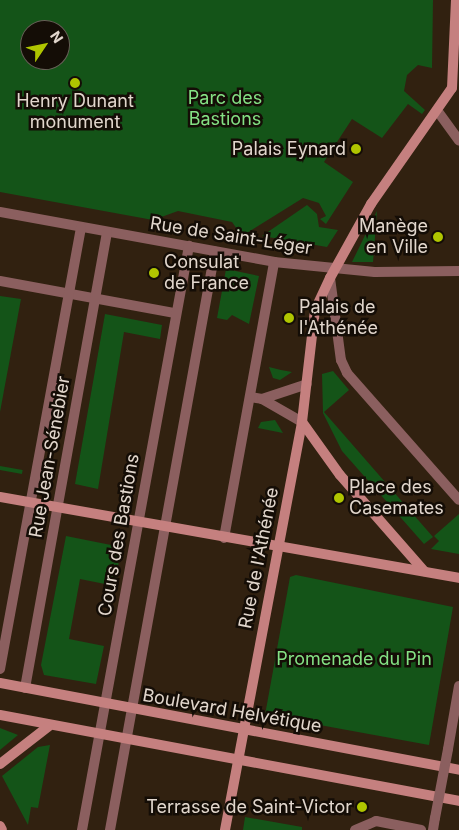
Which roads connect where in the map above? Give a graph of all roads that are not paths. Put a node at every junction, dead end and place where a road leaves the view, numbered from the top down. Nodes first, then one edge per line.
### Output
1 (456, 0) edge
2 (439, 113) junction
3 (459, 141) edge
4 (0, 212) edge
5 (81, 227) junction
6 (108, 232) junction
7 (189, 246) junction
8 (215, 251) junction
9 (274, 262) junction
10 (459, 272) edge
11 (330, 278) junction
12 (0, 281) edge
13 (68, 293) junction
14 (96, 299) junction
15 (175, 313) junction
16 (307, 384) junction
17 (250, 397) junction
18 (262, 399) junction
19 (302, 422) junction
20 (0, 497) edge
21 (459, 500) edge
22 (31, 503) junction
23 (58, 508) junction
24 (137, 522) junction
25 (167, 527) junction
26 (224, 538) junction
27 (278, 548) junction
28 (424, 571) junction
29 (459, 578) edge
30 (0, 669) edge
31 (0, 683) edge
32 (459, 686) edge
33 (25, 688) junction
34 (104, 704) junction
35 (134, 710) junction
36 (0, 715) edge
37 (49, 726) junction
38 (243, 728) junction
39 (99, 735) junction
40 (128, 740) junction
41 (238, 758) junction
42 (0, 764) edge
43 (459, 770) edge
44 (459, 801) edge
45 (0, 826) edge
46 (356, 829) edge
47 (2, 830) edge
48 (82, 830) edge
49 (110, 830) edge
50 (225, 830) edge
51 (422, 830) edge
52 (433, 830) edge

1 - 2 street, Rue de l'Athénée
2 - 3 street
2 - 11 street, Rue de l'Athénée, bridge
4 - 5 street, Rue de Saint-Léger
5 - 6 street, Rue de Saint-Léger
5 - 13 street, Rue Jean-Sénebier
6 - 7 street, Rue de Saint-Léger
6 - 14 street, Rue Jean-Sénebier
7 - 8 street, Rue de Saint-Léger
7 - 15 street, Cours des Bastions
8 - 9 street, Rue de Saint-Léger
8 - 25 street
9 - 10 street, Rue de Saint-Léger
9 - 17 street
11 - 16 street, Rue de l'Athénée
11 - 21 street
12 - 13 street
13 - 14 street
13 - 22 street, Rue Jean-Sénebier
14 - 15 street
14 - 23 street, Rue Jean-Sénebier
15 - 24 street, Cours des Bastions
16 - 18 street
16 - 19 street, Rue de l'Athénée
17 - 18 street
17 - 26 street
18 - 19 street
19 - 27 street, Rue de l'Athénée
19 - 28 street
20 - 22 street
22 - 23 street
22 - 30 street, Rue Jean-Sénebier
23 - 24 street
23 - 33 street, Rue Jean-Sénebier
24 - 25 street
24 - 34 street, Cours des Bastions
25 - 26 street
25 - 35 street
26 - 27 street
27 - 28 street
27 - 38 street, Rue de l'Athénée
28 - 29 street
31 - 33 street, Boulevard Helvétique
32 - 52 street, bridge
33 - 34 street, Boulevard Helvétique
34 - 35 street, Boulevard Helvétique
34 - 39 street, Cours des Bastions
35 - 38 street, Boulevard Helvétique
35 - 40 street
36 - 37 street
37 - 39 street
37 - 42 street
38 - 41 street, Rue de l'Athénée
38 - 43 street, Boulevard Helvétique
39 - 40 street
39 - 48 street, Cours des Bastions
40 - 41 street
40 - 49 street
41 - 44 street
41 - 50 street, Rue de l'Athénée
45 - 47 street
46 - 51 street

